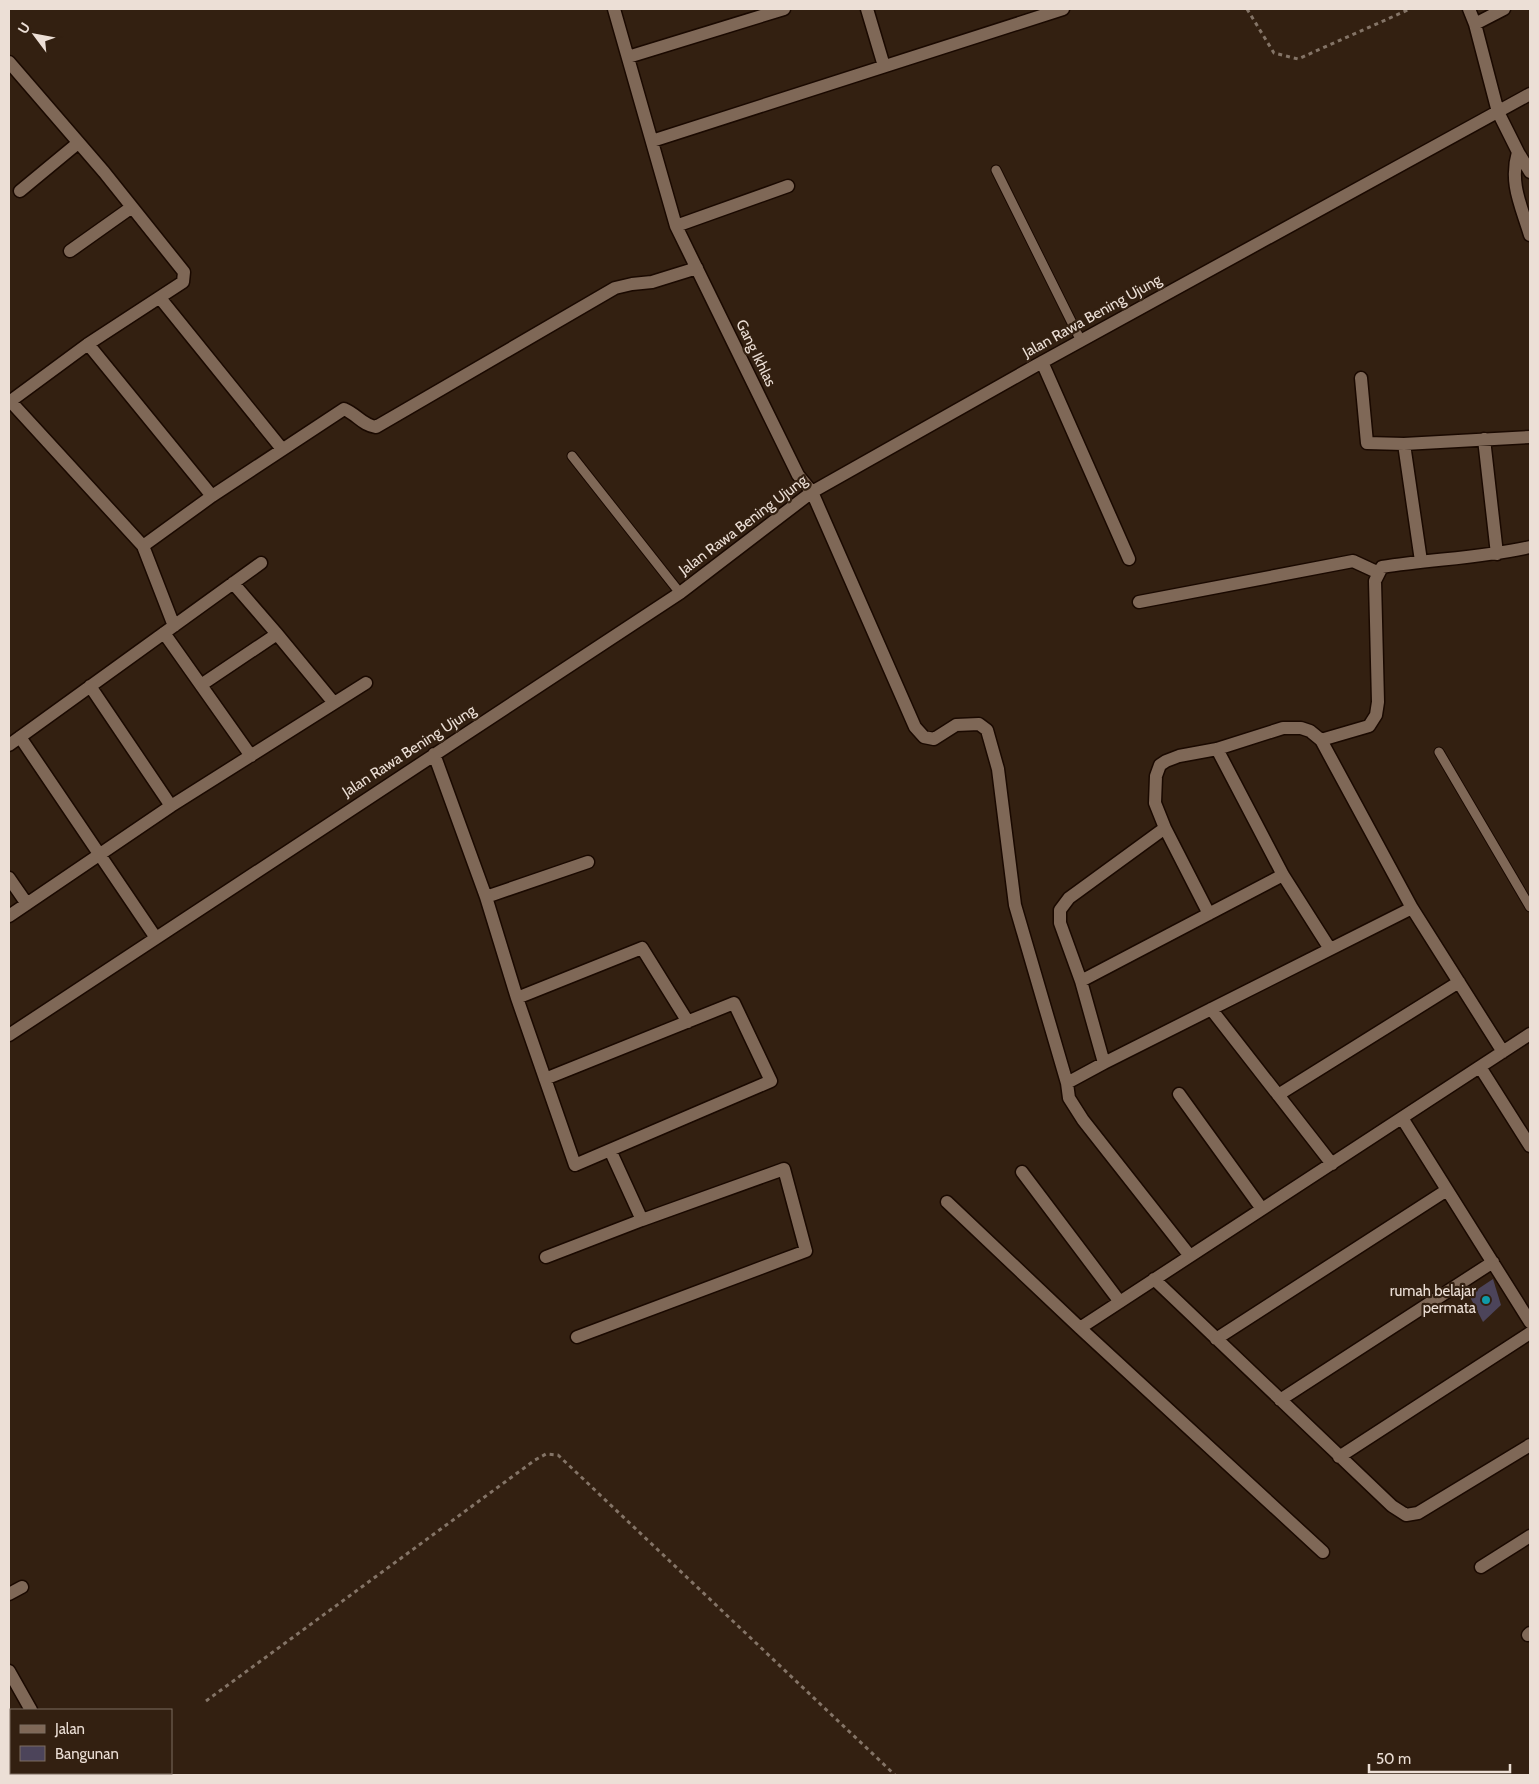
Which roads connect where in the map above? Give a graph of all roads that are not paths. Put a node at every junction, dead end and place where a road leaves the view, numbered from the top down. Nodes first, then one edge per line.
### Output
1 (614, 9) edge
2 (784, 9) edge
3 (868, 9) edge
4 (1063, 9) edge
5 (1469, 9) edge
6 (1504, 9) edge
7 (1475, 24) junction
8 (628, 57) junction
9 (9, 62) edge
10 (884, 66) junction
11 (1530, 94) edge
12 (1498, 112) junction
13 (652, 141) junction
14 (78, 143) junction
15 (1518, 152) junction
16 (996, 170) dead end
17 (1530, 172) edge
18 (788, 186) dead end
19 (20, 191) dead end
20 (132, 207) junction
21 (676, 226) junction
22 (1530, 235) edge
23 (70, 252) dead end
24 (697, 268) junction
25 (160, 298) junction
26 (1081, 341) junction
27 (88, 344) junction
28 (1042, 362) junction
29 (1361, 378) dead end
30 (1530, 437) edge
31 (1484, 439) junction
32 (1404, 444) junction
33 (282, 448) junction
34 (572, 456) dead end
35 (812, 492) junction
36 (212, 496) junction
37 (143, 546) junction
38 (1530, 547) edge
39 (1497, 554) junction
40 (1129, 559) dead end
41 (1422, 561) junction
42 (261, 563) dead end
43 (1379, 573) junction
44 (233, 583) junction
45 (680, 593) junction
46 (1139, 602) dead end
47 (169, 629) junction
48 (277, 634) junction
49 (366, 683) dead end
50 (201, 685) junction
51 (90, 686) junction
52 (334, 703) junction
53 (20, 737) junction
54 (1321, 740) junction
55 (9, 745) edge
56 (1217, 749) junction
57 (1439, 752) dead end
58 (434, 754) junction
59 (251, 756) junction
60 (171, 806) junction
61 (1165, 828) junction
62 (100, 854) junction
63 (588, 862) dead end
64 (1283, 875) junction
65 (9, 878) edge
66 (486, 897) junction
67 (27, 904) junction
68 (1530, 907) edge
69 (1412, 908) junction
70 (1209, 914) junction
71 (9, 916) edge
72 (156, 938) junction
73 (1330, 949) junction
74 (1081, 981) junction
75 (1459, 982) junction
76 (517, 998) junction
77 (1211, 1009) junction
78 (688, 1022) junction
79 (1530, 1034) edge
80 (9, 1035) edge
81 (1503, 1052) junction
82 (1104, 1063) junction
83 (1480, 1067) junction
84 (545, 1079) junction
85 (1067, 1083) junction
86 (1179, 1094) dead end
87 (1278, 1095) junction
88 (1402, 1118) junction
89 (1530, 1146) edge
90 (610, 1150) junction
91 (1332, 1164) junction
92 (1022, 1172) dead end
93 (1447, 1190) junction
94 (947, 1202) dead end
95 (1262, 1209) junction
96 (642, 1220) junction
97 (546, 1256) dead end
98 (1190, 1256) junction
99 (1492, 1262) junction
100 (1154, 1280) junction
101 (1120, 1302) junction
102 (1530, 1322) edge
103 (1080, 1328) junction
104 (1530, 1333) edge
105 (577, 1337) dead end
106 (1216, 1339) junction
107 (1280, 1400) junction
108 (1530, 1445) edge
109 (1340, 1457) junction
110 (1530, 1536) edge
111 (1324, 1552) dead end
112 (1481, 1567) dead end
113 (22, 1587) dead end
114 (9, 1594) edge
115 (9, 1671) edge
116 (30, 1709) edge

1 - 8 street, Gang Ikhlas
2 - 8 street
3 - 10 street
4 - 10 street
5 - 7 street
6 - 7 street
7 - 12 street
8 - 13 street, Gang Ikhlas
9 - 14 street
10 - 13 street
11 - 12 street, Jalan Rawa Bening Ujung
12 - 15 street
12 - 26 street, Jalan Rawa Bening Ujung
13 - 21 street, Gang Ikhlas
14 - 19 street
14 - 20 street
15 - 17 street
15 - 22 street
16 - 26 lane
18 - 21 street
20 - 23 street
20 - 25 street
21 - 24 street, Gang Ikhlas
24 - 33 street
24 - 35 street, Gang Ikhlas
25 - 27 street
25 - 33 street
26 - 28 street, Jalan Rawa Bening Ujung
27 - 36 street
27 - 37 street
28 - 35 street, Jalan Rawa Bening Ujung
28 - 40 street
29 - 32 street
30 - 31 street
31 - 32 street
31 - 39 street
32 - 41 street
33 - 36 street
34 - 45 lane
35 - 45 street, Jalan Rawa Bening Ujung
35 - 85 street, Gang Ikhlas
36 - 37 street
37 - 47 street
38 - 39 street
39 - 41 street
41 - 43 street
42 - 44 street
43 - 46 street
43 - 54 street
44 - 47 street
44 - 48 street
45 - 58 street, Jalan Rawa Bening Ujung
47 - 50 street
47 - 51 street
48 - 50 street
48 - 52 street
49 - 52 street
50 - 59 street
51 - 53 street
51 - 60 street
52 - 59 street
53 - 55 street
53 - 62 street
54 - 56 street
54 - 69 street
56 - 61 street
56 - 64 street
57 - 68 lane
58 - 66 street
58 - 72 street, Jalan Rawa Bening Ujung
59 - 60 street
60 - 62 street
61 - 70 street
61 - 74 street
62 - 67 street
62 - 72 street
63 - 66 street
64 - 70 street
64 - 73 street
65 - 67 street
66 - 76 street
67 - 71 street
69 - 73 street
69 - 75 street
70 - 74 street
72 - 80 street, Jalan Rawa Bening Ujung
73 - 77 street
74 - 82 street
75 - 81 street
75 - 87 street
76 - 78 street
76 - 84 street
77 - 82 street
77 - 87 street
78 - 84 street
78 - 90 street
79 - 81 street
81 - 83 street
82 - 85 street
83 - 88 street
83 - 89 street
84 - 90 street
85 - 98 street
86 - 95 street
87 - 91 street
88 - 91 street
88 - 93 street
90 - 96 street
91 - 95 street
92 - 101 street
93 - 99 street
93 - 106 street
94 - 103 street
95 - 98 street
96 - 97 street
96 - 105 street
98 - 100 street
99 - 102 street
99 - 107 street
100 - 101 street
100 - 106 street
101 - 103 street
103 - 111 street
104 - 109 street
106 - 107 street
107 - 109 street
108 - 109 street
110 - 112 street
113 - 114 street
115 - 116 street

